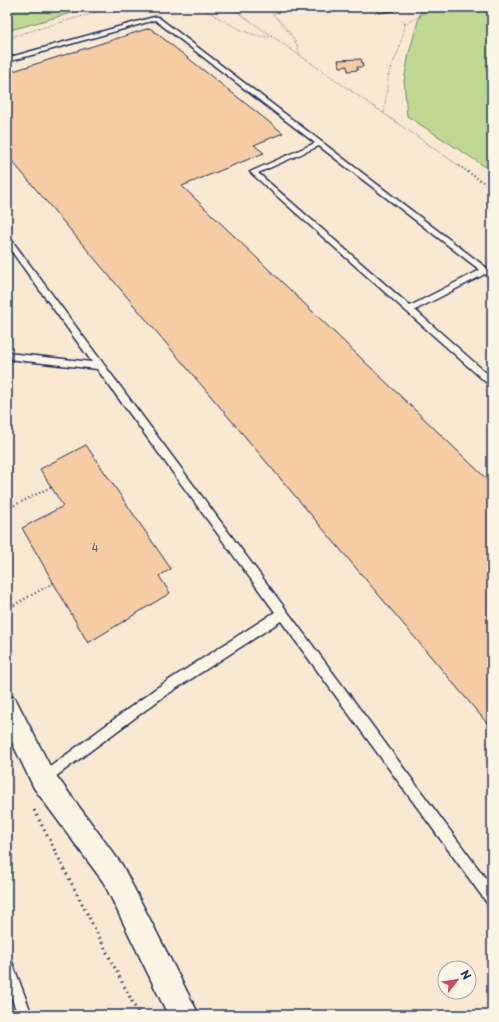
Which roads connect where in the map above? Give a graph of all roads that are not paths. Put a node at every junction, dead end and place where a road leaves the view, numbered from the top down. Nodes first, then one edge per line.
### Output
1 (7, 60) edge
2 (319, 144) junction
3 (7, 240) edge
4 (485, 271) junction
5 (492, 276) edge
6 (409, 310) junction
7 (7, 356) edge
8 (100, 366) junction
9 (492, 383) edge
10 (282, 614) junction
11 (7, 706) edge
12 (43, 780) junction
13 (492, 898) edge
14 (7, 966) edge
15 (25, 1015) edge
16 (184, 1015) edge

1 - 2 lane
2 - 4 lane
2 - 6 lane
3 - 8 lane
4 - 5 lane
4 - 6 lane
6 - 9 lane
7 - 8 lane
8 - 10 lane
10 - 12 lane
10 - 13 lane
11 - 12 street
12 - 16 street
14 - 15 lane

